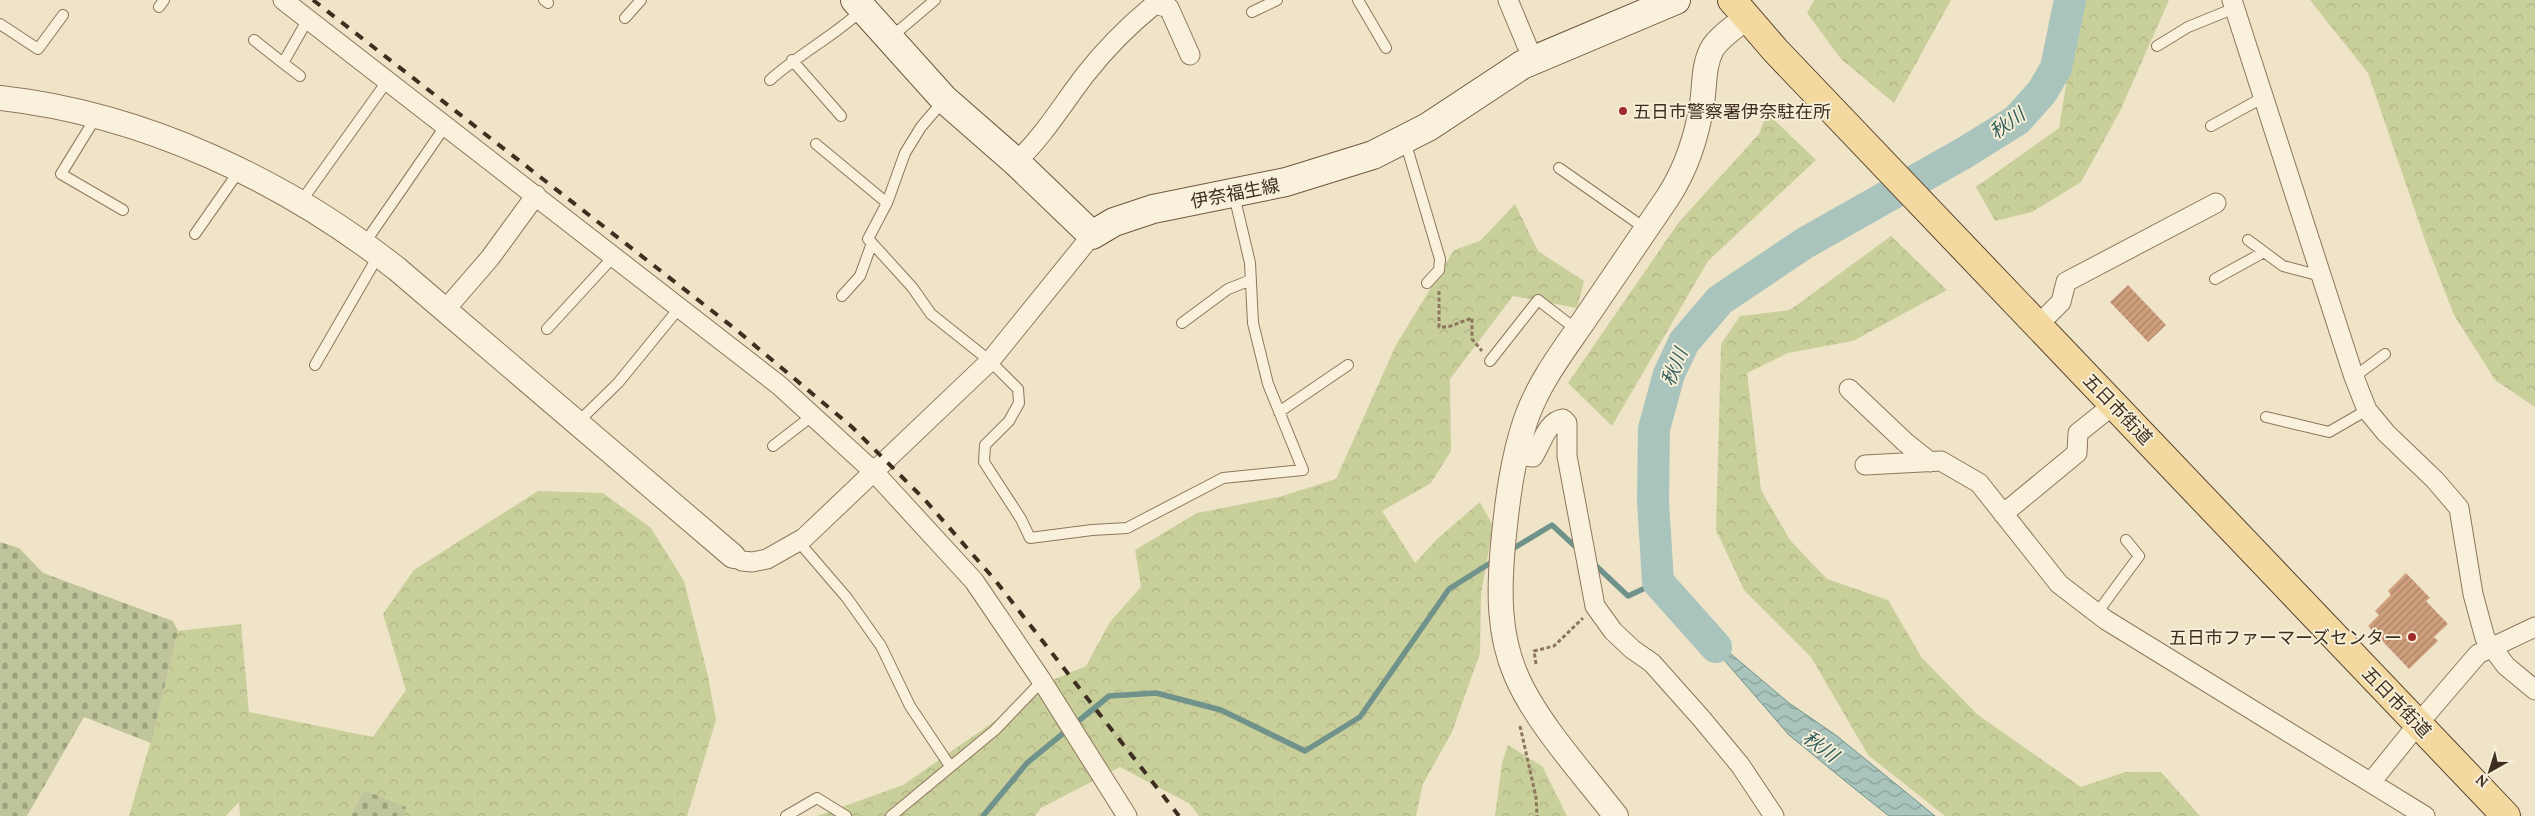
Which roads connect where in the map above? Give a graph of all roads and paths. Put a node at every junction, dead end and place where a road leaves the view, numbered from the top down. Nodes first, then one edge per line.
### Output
1 (283, 0) edge
2 (641, 0) edge
3 (935, 0) edge
4 (1277, 0) edge
5 (1358, 0) edge
6 (1508, 0) edge
7 (1676, 0) edge
8 (2233, 4) edge
9 (859, 5) edge
10 (1739, 9) edge
11 (1252, 12) dead end
12 (63, 15) dead end
13 (625, 18) dead end
14 (308, 19) junction
15 (0, 24) edge
16 (890, 39) junction
17 (254, 40) dead end
18 (2157, 46) dead end
19 (1386, 48) dead end
20 (1190, 55) dead end
21 (792, 60) junction
22 (1533, 60) junction
23 (283, 62) junction
24 (300, 76) dead end
25 (388, 80) junction
26 (770, 80) dead end
27 (2264, 97) junction
28 (0, 98) edge
29 (944, 99) junction
30 (841, 116) dead end
31 (96, 117) junction
32 (446, 125) junction
33 (2211, 126) dead end
34 (1405, 141) junction
35 (816, 144) dead end
36 (1016, 162) junction
37 (1559, 168) dead end
38 (239, 170) junction
39 (1233, 192) junction
40 (536, 195) junction
41 (2216, 202) dead end
42 (300, 203) junction
43 (887, 203) junction
44 (123, 210) dead end
45 (1646, 229) junction
46 (195, 234) dead end
47 (1092, 235) junction
48 (2248, 240) dead end
49 (872, 243) junction
50 (372, 249) junction
51 (2264, 252) junction
52 (614, 256) junction
53 (2320, 276) junction
54 (1430, 279) joint
55 (2215, 279) dead end
56 (1251, 280) junction
57 (842, 296) dead end
58 (680, 307) junction
59 (445, 310) junction
60 (1182, 323) dead end
61 (2038, 325) junction
62 (547, 328) dead end
63 (1577, 330) junction
64 (2385, 354) dead end
65 (990, 361) junction
66 (1490, 361) joint
67 (1348, 365) dead end
68 (315, 366) dead end
69 (2354, 378) junction
70 (1849, 388) dead end
71 (2114, 405) junction
72 (2366, 410) junction
73 (1279, 412) junction
74 (812, 416) junction
75 (2266, 417) dead end
76 (577, 423) junction
77 (773, 446) dead end
78 (1516, 455) junction
79 (1930, 462) junction
80 (1865, 465) dead end
81 (874, 472) junction
82 (2003, 514) junction
83 (2126, 540) dead end
84 (798, 541) junction
85 (733, 556) joint
86 (2097, 613) junction
87 (2535, 627) edge
88 (2492, 648) junction
89 (1042, 681) junction
90 (2535, 690) edge
91 (2418, 724) junction
92 (950, 766) junction
93 (2372, 781) junction
94 (786, 816) edge
95 (846, 816) edge
96 (892, 816) edge
97 (1127, 816) edge
98 (1616, 816) edge
99 (1774, 816) edge
100 (2425, 816) edge
101 (2506, 816) edge

1 - 14 street
2 - 13 lane
3 - 16 lane
4 - 11 lane
5 - 19 lane
6 - 22 street
7 - 22 main road, 伊奈福生線
8 - 18 lane
8 - 27 street
9 - 16 main road
9 - 21 lane
10 - 45 street
10 - 61 main road, 五日市街道
12 - 15 lane
14 - 23 lane
14 - 25 street
16 - 29 main road
17 - 23 lane
20 - 36 street
21 - 26 lane
21 - 30 lane
22 - 34 main road, 伊奈福生線
23 - 24 lane
25 - 32 street
25 - 42 lane
27 - 33 lane
27 - 53 street
28 - 31 street
29 - 36 main road
29 - 43 lane
31 - 38 street
31 - 44 lane
32 - 40 street
32 - 50 lane
34 - 39 main road, 伊奈福生線
34 - 54 lane
35 - 43 lane
36 - 47 main road
37 - 45 lane
38 - 42 street
38 - 46 lane
39 - 47 main road, 伊奈福生線
39 - 56 lane
40 - 52 street
40 - 59 street
41 - 61 street
42 - 50 street
43 - 49 lane
45 - 63 street
47 - 65 street
48 - 51 lane
49 - 57 lane
49 - 65 lane
50 - 59 street
50 - 68 lane
51 - 53 lane
51 - 55 lane
52 - 58 street
52 - 62 lane
53 - 69 street
54 - 66 path
56 - 60 lane
56 - 73 lane
58 - 74 street
58 - 76 lane
59 - 76 street
61 - 71 main road, 五日市街道
63 - 66 lane
63 - 78 street
64 - 69 lane
65 - 73 lane
65 - 81 street
67 - 73 lane
69 - 72 street
70 - 79 street
71 - 82 street
71 - 91 main road, 五日市街道
72 - 75 lane
72 - 88 street
74 - 77 lane
74 - 81 street
76 - 85 street
78 - 98 street
78 - 99 street
79 - 80 street
79 - 82 street
81 - 84 street
81 - 89 street
82 - 86 street
83 - 86 lane
84 - 85 street
84 - 92 lane
86 - 93 street
87 - 88 street
88 - 90 street
88 - 91 street
89 - 92 lane
89 - 97 street
91 - 93 street
91 - 101 main road, 五日市街道
92 - 96 lane
93 - 100 street
94 - 95 lane

